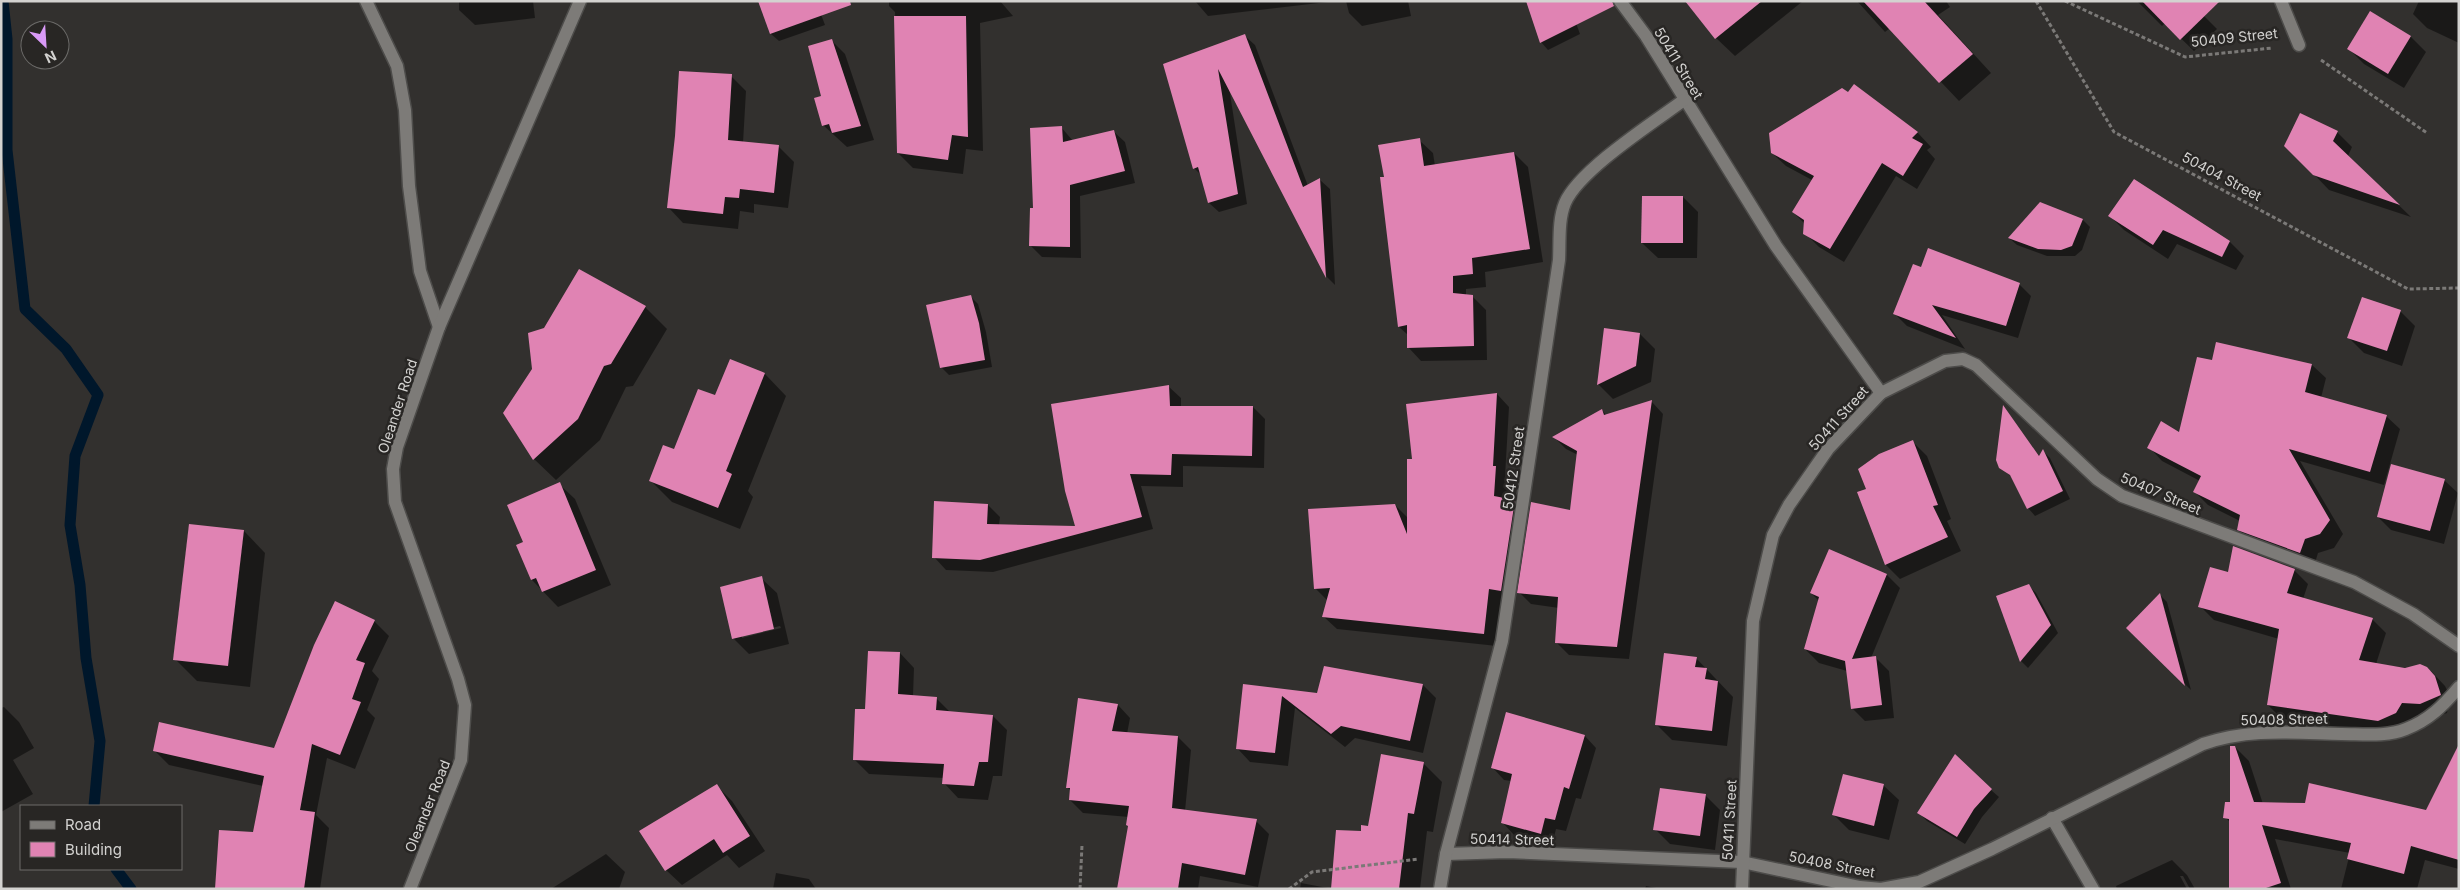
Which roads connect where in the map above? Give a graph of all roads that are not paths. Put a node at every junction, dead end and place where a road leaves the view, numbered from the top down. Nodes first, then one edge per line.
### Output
1 (366, 1) edge
2 (580, 1) edge
3 (1620, 1) edge
4 (2281, 1) edge
5 (2299, 45) road end
6 (1684, 100) junction
7 (440, 327) junction
8 (1881, 393) junction
9 (2459, 646) edge
10 (2459, 687) edge
11 (2052, 818) junction
12 (1446, 854) junction
13 (1742, 862) junction
14 (410, 889) edge
15 (1440, 889) edge
16 (1742, 889) edge
17 (2093, 889) edge

1 - 7 street
2 - 7 street, Oleander Road
3 - 6 street, 50411 Street
4 - 5 street, 50409 Street
6 - 8 street, 50411 Street
6 - 12 street, 50412 Street
7 - 14 street, Oleander Road
8 - 9 street, 50407 Street
8 - 13 street, 50411 Street
10 - 11 street, 50408 Street
11 - 13 street, 50408 Street
11 - 17 street
12 - 13 street, 50414 Street
12 - 15 street, 50412 Street
13 - 16 street, 50411 Street

